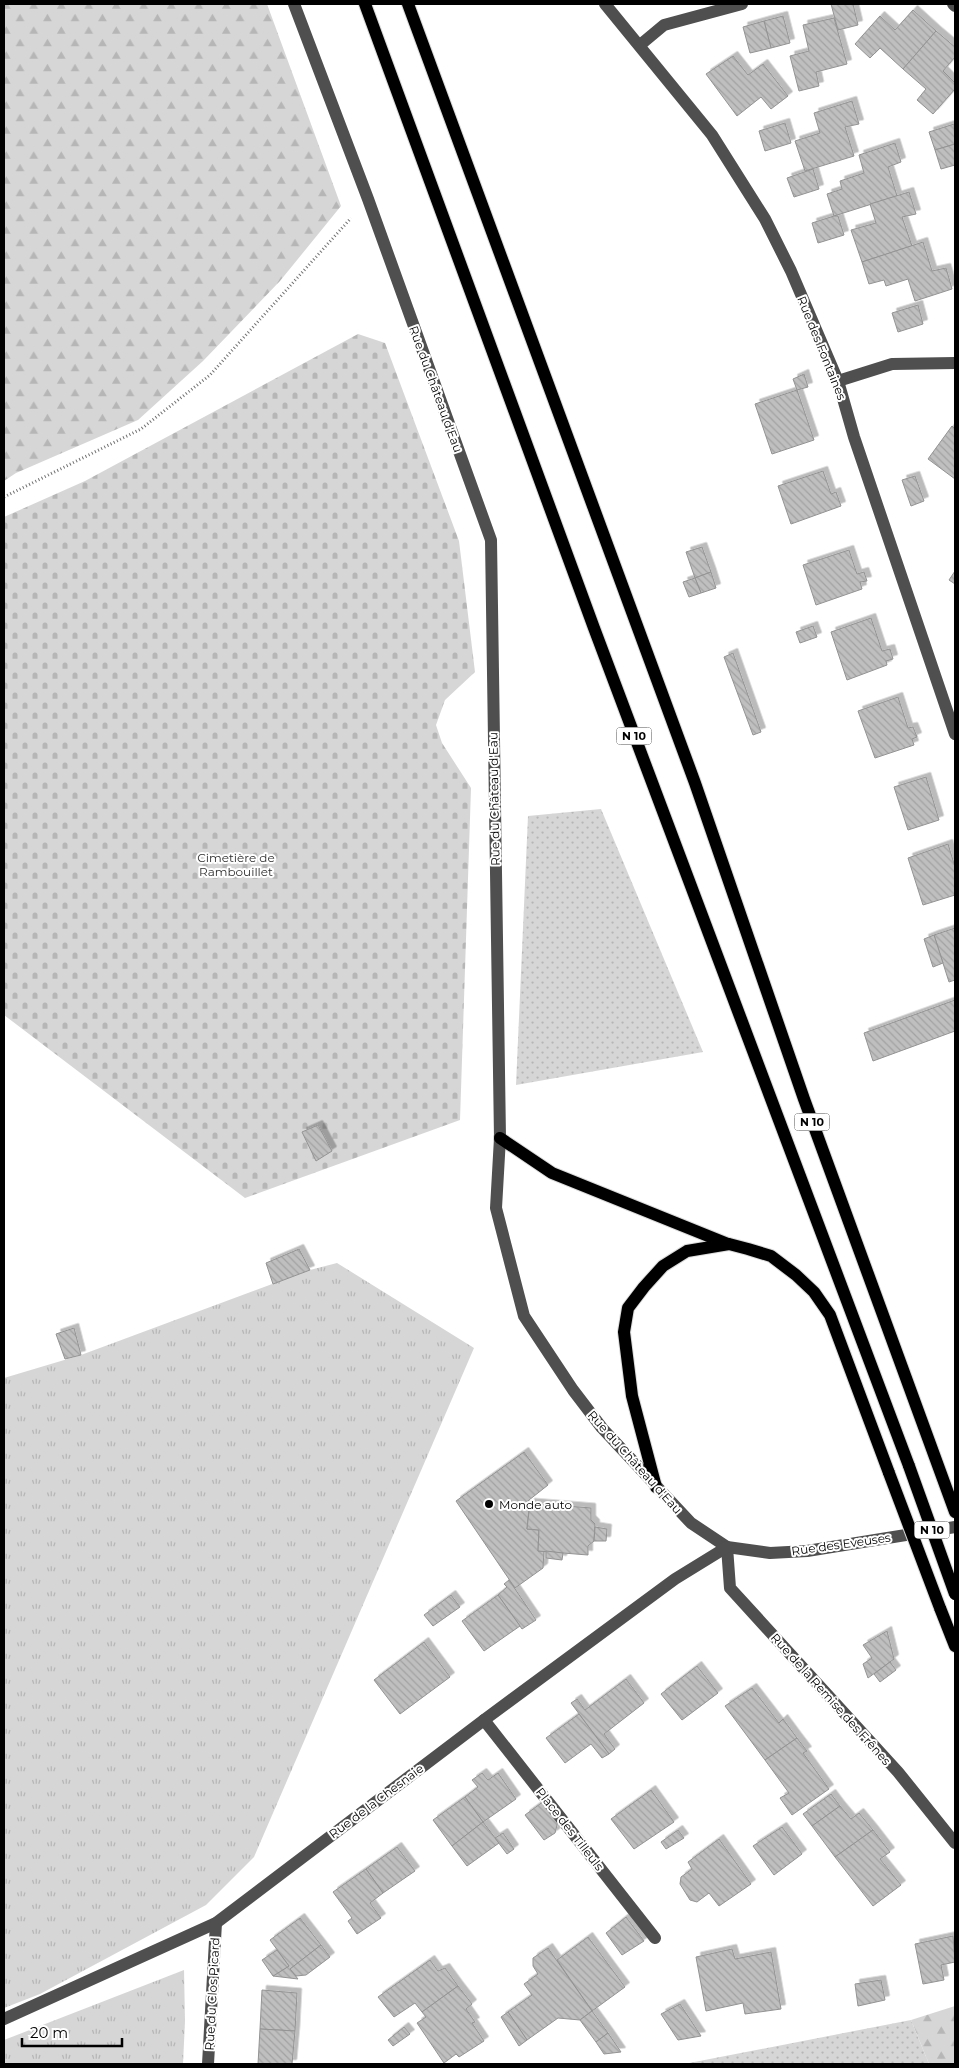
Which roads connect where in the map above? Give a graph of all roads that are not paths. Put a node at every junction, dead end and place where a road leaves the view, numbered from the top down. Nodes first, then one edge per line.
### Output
1 (294, 4) edge
2 (365, 4) edge
3 (408, 4) edge
4 (605, 4) edge
5 (742, 4) edge
6 (640, 45) junction
7 (955, 363) edge
8 (838, 381) junction
9 (955, 734) edge
10 (500, 1138) junction
11 (729, 1244) junction
12 (656, 1487) junction
13 (955, 1512) edge
14 (955, 1527) edge
15 (727, 1547) junction
16 (955, 1594) edge
17 (955, 1646) edge
18 (484, 1720) junction
19 (955, 1843) edge
20 (216, 1923) junction
21 (655, 1938) dead end
22 (4, 2019) edge
23 (208, 2064) edge

1 - 10 street, Rue du Château d'Eau
2 - 16 main road, N 10, bridge
3 - 13 main road, N 10
4 - 6 street, Rue des Fontaines
5 - 6 street
6 - 8 street, Rue des Fontaines
7 - 8 street
8 - 9 street, Rue des Fontaines
10 - 11 main road
10 - 12 street, Rue du Château d'Eau
11 - 12 main road
11 - 17 main road, bridge
12 - 15 street, Rue du Château d'Eau
14 - 15 street, Rue des Eveuses
15 - 18 street, Rue de la Chesnaie
15 - 19 street, Rue de la Remise des Frênes
18 - 20 street, Rue de la Chesnaie
18 - 21 street, Place des Tilleuls
20 - 22 street, Rue de la Chesnaie
20 - 23 street, Rue du Clos Picard

